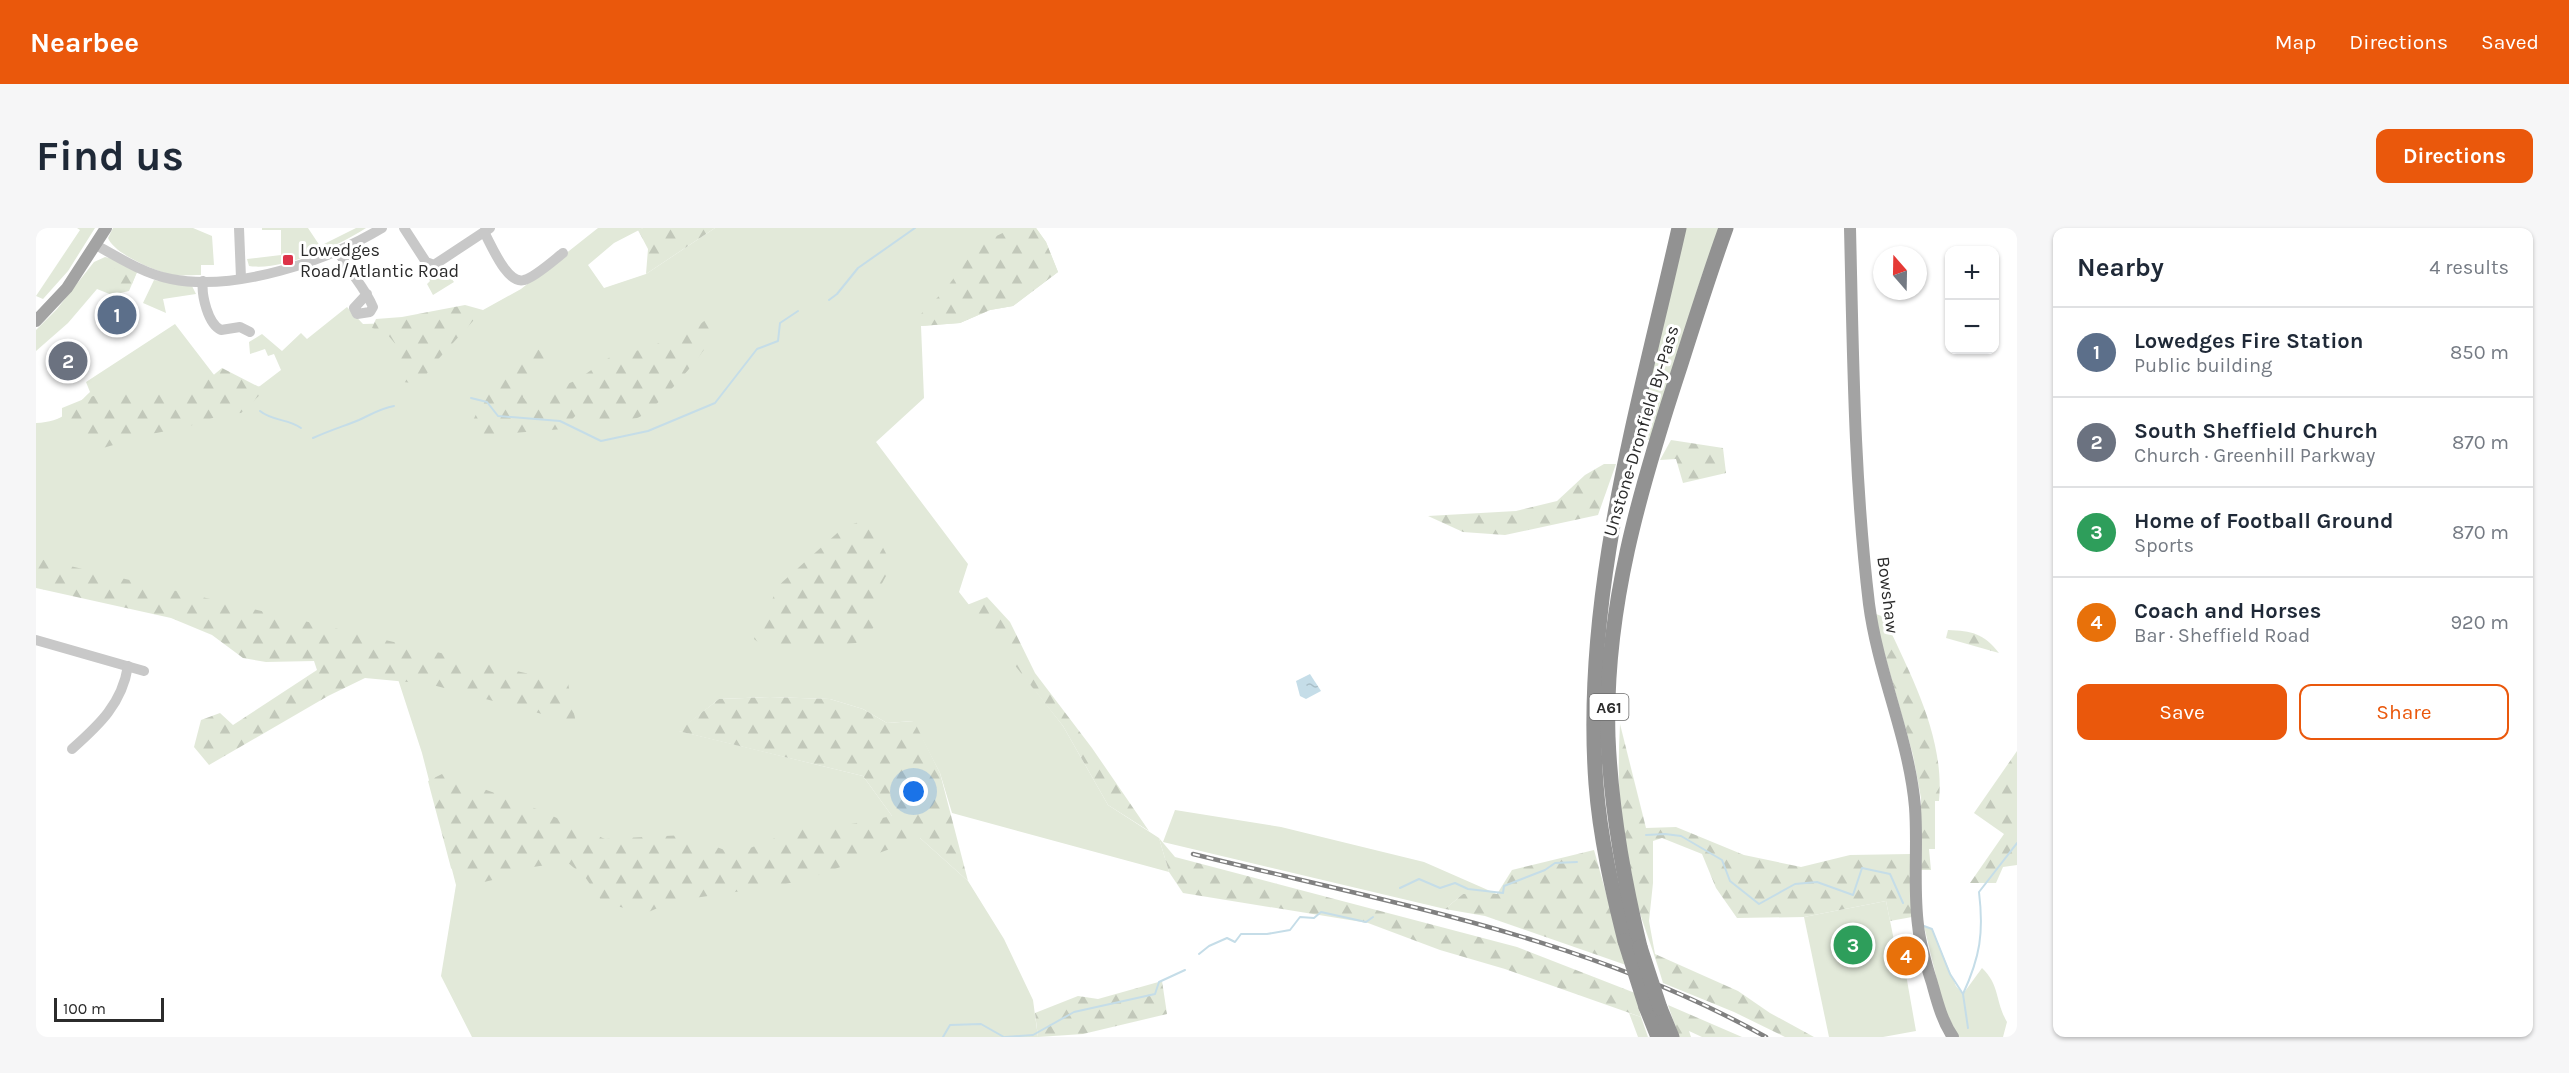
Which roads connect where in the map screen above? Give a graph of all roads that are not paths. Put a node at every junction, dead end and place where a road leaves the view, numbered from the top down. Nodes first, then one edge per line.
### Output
1 (106, 228) edge
2 (239, 228) edge
3 (404, 228) edge
4 (1679, 228) edge
5 (1726, 228) edge
6 (1842, 228) edge
7 (1850, 228) edge
8 (378, 229) edge
9 (487, 230) edge
10 (96, 245) junction
11 (339, 252) junction
12 (563, 253) dead end
13 (242, 278) junction
14 (1851, 279) junction
15 (203, 281) junction
16 (367, 294) dead end
17 (36, 321) edge
18 (250, 332) dead end
19 (36, 640) edge
20 (128, 666) junction
21 (144, 671) dead end
22 (72, 749) dead end
23 (1653, 1008) junction
24 (1658, 1037) edge
25 (1672, 1037) edge
26 (1953, 1037) edge

1 - 10 main road
2 - 13 street
3 - 9 street
4 - 23 highway, Unstone-Dronfield By-Pass / A61, bridge
5 - 23 highway, Unstone-Dronfield By-Pass / A61, bridge
6 - 14 main road, Bowshaw
7 - 14 main road, Bowshaw
8 - 11 street
9 - 12 street
10 - 15 street
10 - 17 main road
11 - 13 street
11 - 16 street
13 - 15 street
14 - 26 main road, Bowshaw
15 - 18 street
19 - 20 street
20 - 21 street
20 - 22 street
23 - 24 highway, Unstone-Dronfield By-Pass / A61
23 - 25 highway, Unstone-Dronfield By-Pass / A61

